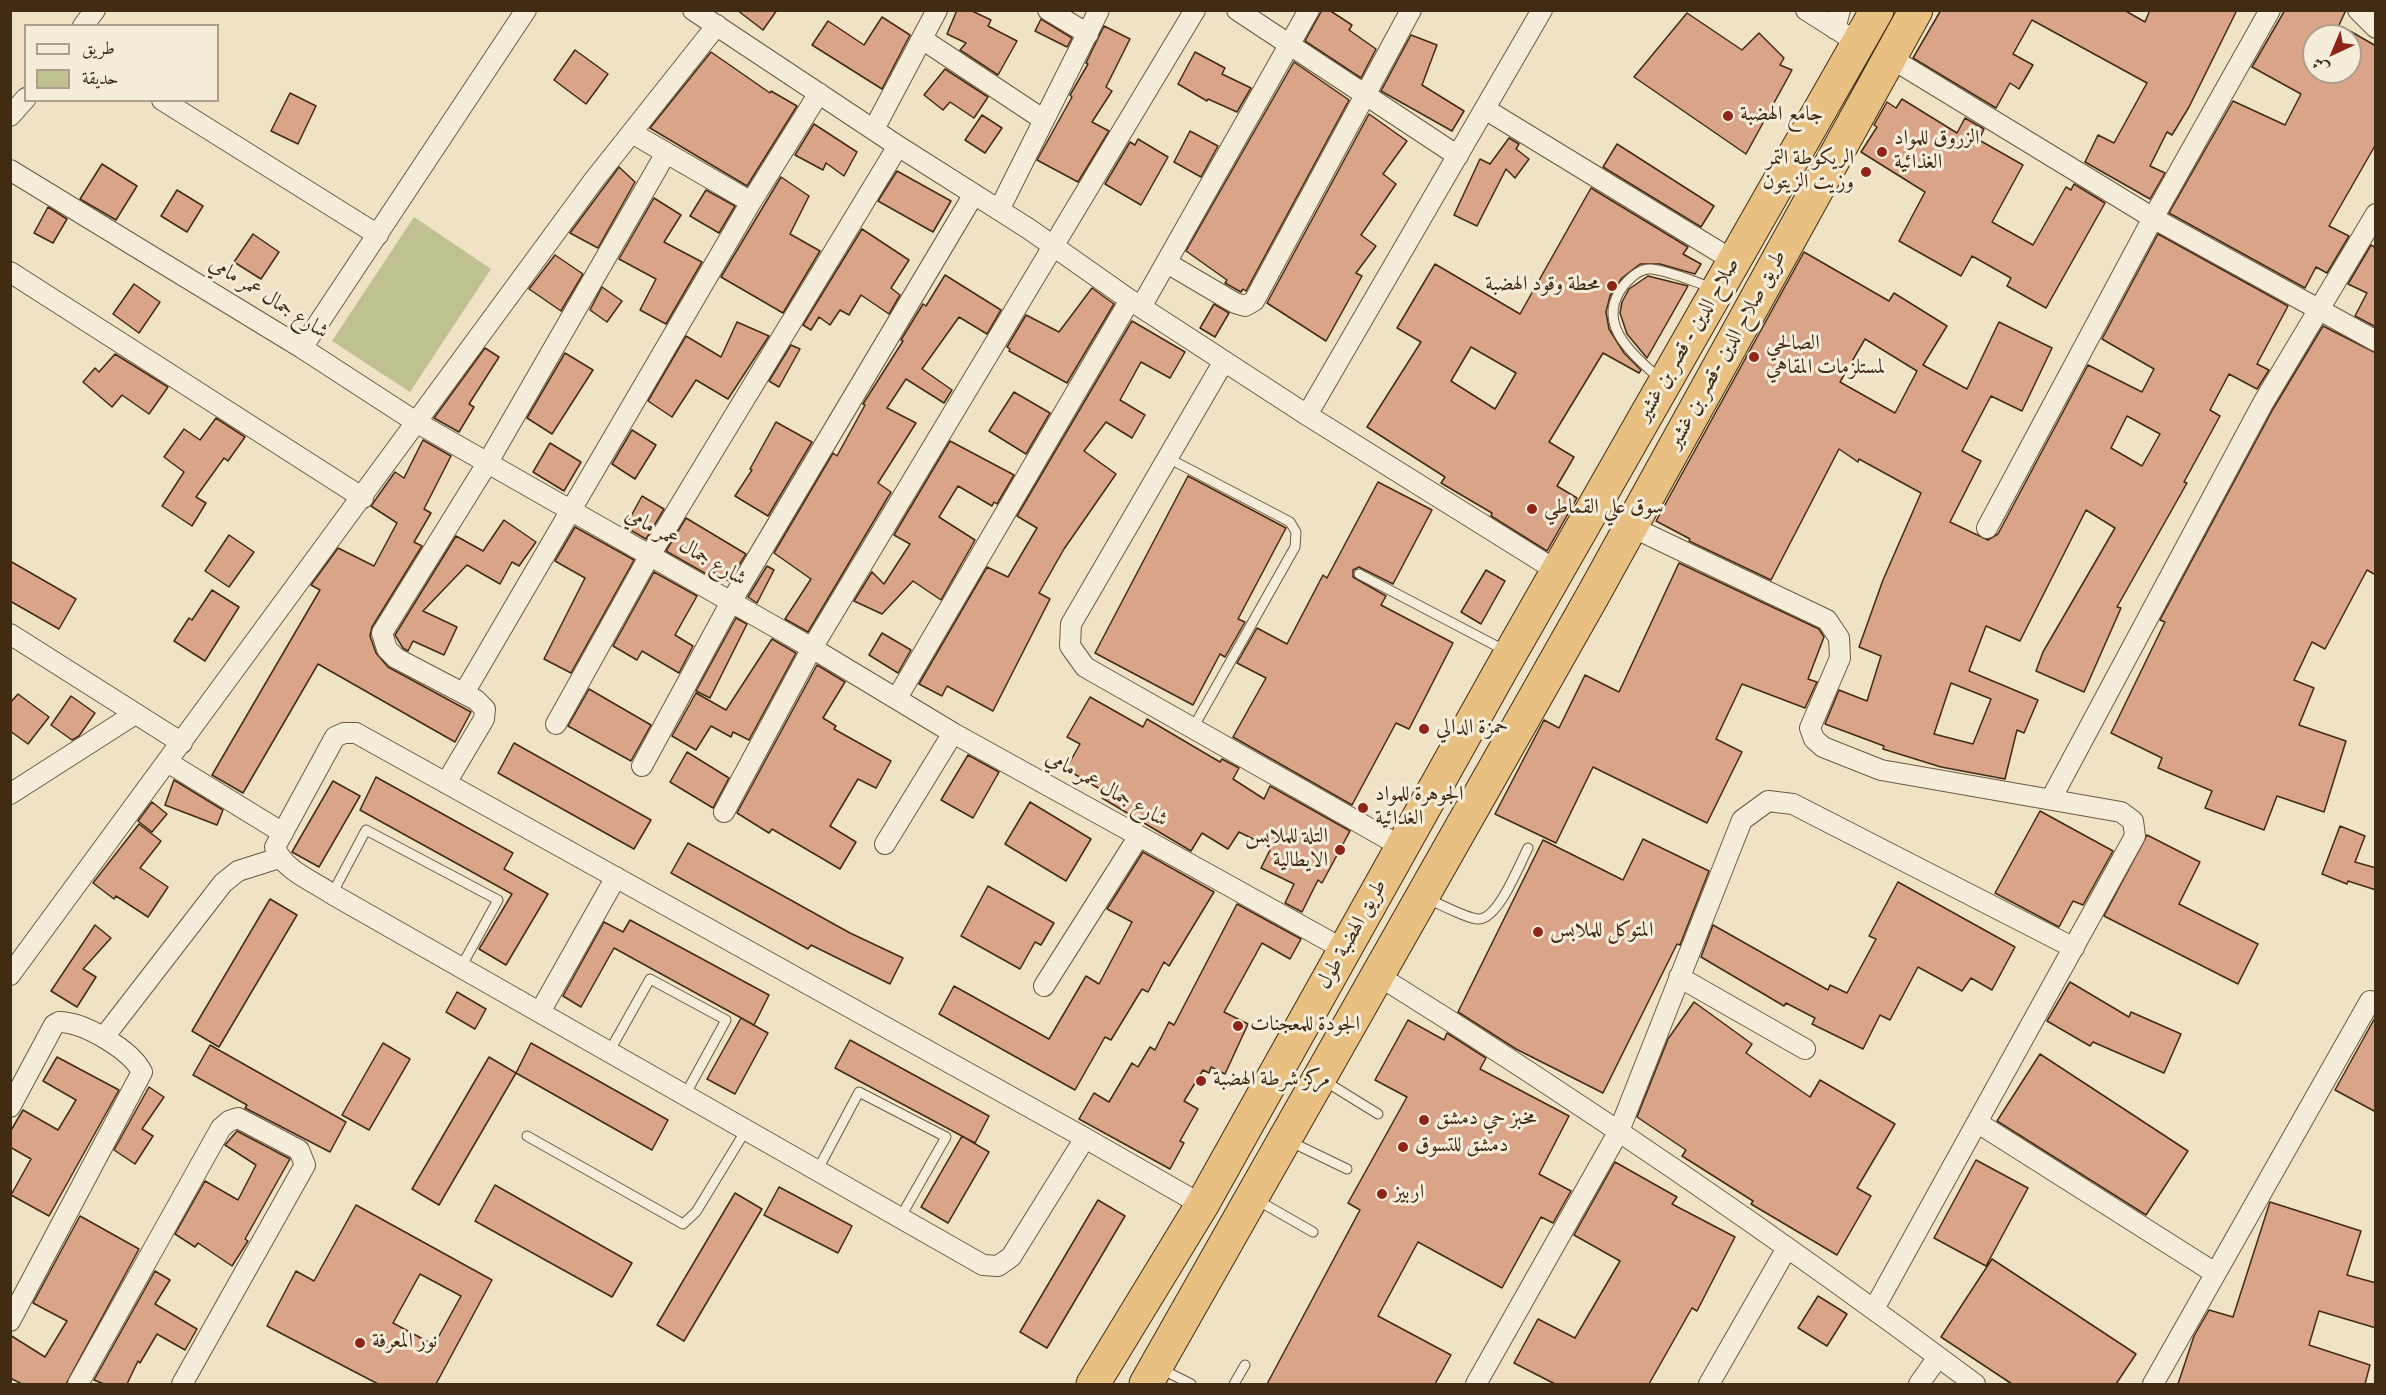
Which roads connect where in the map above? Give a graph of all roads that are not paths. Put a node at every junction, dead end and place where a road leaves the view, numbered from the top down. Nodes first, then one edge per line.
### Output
1 (95, 10) edge
2 (526, 10) edge
3 (693, 10) edge
4 (937, 10) edge
5 (1048, 10) edge
6 (1100, 10) edge
7 (1195, 10) edge
8 (1237, 10) edge
9 (1309, 10) edge
10 (1411, 10) edge
11 (1542, 10) edge
12 (1806, 10) edge
13 (1877, 10) edge
14 (1916, 10) edge
15 (2270, 10) edge
16 (2358, 10) edge
17 (84, 24) edge
18 (717, 25) junction
19 (1845, 28) edge
20 (2376, 28) edge
21 (1088, 34) junction
22 (922, 39) junction
23 (1290, 45) junction
24 (1889, 57) junction
25 (819, 93) junction
26 (1366, 93) junction
27 (24, 100) edge
28 (165, 102) edge
29 (1485, 108) junction
30 (10, 116) edge
31 (1044, 120) junction
32 (874, 129) junction
33 (632, 133) junction
34 (898, 146) junction
35 (666, 153) junction
36 (1458, 156) junction
37 (10, 170) edge
38 (974, 194) junction
39 (751, 202) junction
40 (999, 210) junction
41 (2376, 214) edge
42 (2153, 218) junction
43 (378, 235) junction
44 (1054, 247) junction
45 (1734, 261) junction
46 (1167, 263) junction
47 (10, 272) edge
48 (1718, 290) junction
49 (1135, 304) junction
50 (2319, 308) junction
51 (2376, 341) edge
52 (302, 348) junction
53 (1224, 361) junction
54 (1664, 384) junction
55 (1307, 415) junction
56 (416, 422) junction
57 (1168, 458) junction
58 (488, 462) junction
59 (363, 498) junction
60 (571, 510) junction
61 (1632, 527) junction
62 (1987, 528) dead end
63 (650, 555) junction
64 (1557, 571) junction
65 (1359, 574) dead end
66 (731, 602) junction
67 (10, 634) edge
68 (812, 648) junction
69 (1506, 661) junction
70 (1540, 690) joint
71 (464, 693) junction
72 (897, 698) junction
73 (135, 714) junction
74 (556, 724) dead end
75 (1193, 728) junction
76 (953, 732) junction
77 (182, 743) junction
78 (169, 763) junction
79 (642, 766) dead end
80 (446, 783) junction
81 (10, 794) edge
82 (2051, 799) junction
83 (724, 812) dead end
84 (283, 833) junction
85 (1139, 836) junction
86 (885, 844) dead end
87 (1402, 847) junction
88 (1528, 848) dead end
89 (279, 858) junction
90 (616, 877) junction
91 (332, 894) junction
92 (1424, 897) junction
93 (2074, 948) junction
94 (1345, 950) junction
95 (461, 967) junction
96 (10, 975) edge
97 (1379, 976) junction
98 (1679, 977) junction
99 (1044, 986) dead end
100 (2370, 1001) dead end
101 (540, 1012) junction
102 (104, 1037) junction
103 (1805, 1049) dead end
104 (609, 1052) junction
105 (1321, 1079) junction
106 (685, 1095) junction
107 (10, 1107) edge
108 (1378, 1114) dead end
109 (1978, 1123) junction
110 (746, 1130) junction
111 (1619, 1131) junction
112 (527, 1136) dead end
113 (1085, 1138) junction
114 (1286, 1140) junction
115 (1347, 1169) dead end
116 (818, 1171) junction
117 (1253, 1198) junction
118 (1202, 1205) junction
119 (900, 1218) junction
120 (1313, 1232) dead end
121 (1787, 1248) junction
122 (2215, 1274) junction
123 (1874, 1309) junction
124 (10, 1321) edge
125 (1938, 1357) junction
126 (1245, 1365) dead end
127 (1151, 1376) edge
128 (78, 1384) edge
129 (182, 1384) edge
130 (1093, 1384) edge
131 (1191, 1384) edge
132 (1234, 1384) edge
133 (1476, 1384) edge
134 (1709, 1384) edge
135 (1920, 1384) edge
136 (1975, 1384) edge
137 (2152, 1384) edge

1 - 17 street
2 - 43 street
3 - 18 street
4 - 22 street
5 - 21 street
6 - 21 street
7 - 44 street
8 - 23 street
9 - 23 street
10 - 26 street
11 - 29 street
12 - 19 street
13 - 19 highway, صلاح الدين - قصر بن غشير
14 - 24 highway, طريق صلاح الدين -قصر بن غشير
15 - 42 street
16 - 20 street
18 - 25 street
18 - 33 street
19 - 45 highway, صلاح الدين - قصر بن غشير
21 - 31 street
22 - 31 street
22 - 32 street
23 - 26 street
23 - 46 street
24 - 42 street
24 - 61 highway, طريق صلاح الدين -قصر بن غشير
25 - 32 street
25 - 39 street
26 - 36 street
26 - 46 street
27 - 30 street
28 - 43 street
29 - 36 street
29 - 45 street
31 - 40 street
32 - 34 street
33 - 35 street
33 - 56 street
34 - 38 street
34 - 63 street
35 - 39 street
35 - 58 street
36 - 55 street
37 - 52 street, شارع جمال عمر مامي
38 - 40 street
38 - 66 street
39 - 60 street
40 - 44 street
41 - 50 street
42 - 50 street
42 - 62 street
43 - 52 street
44 - 49 street
44 - 68 street
45 - 48 highway, صلاح الدين - قصر بن غشير
46 - 49 street
47 - 59 street
48 - 54 highway, صلاح الدين - قصر بن غشير
48 - 54 lane
49 - 53 street
49 - 72 street
50 - 51 street
50 - 82 street
52 - 56 street, شارع جمال عمر مامي
53 - 55 street
53 - 57 street
54 - 64 highway, صلاح الدين - قصر بن غشير
55 - 64 street
56 - 58 street, شارع جمال عمر مامي
56 - 59 street
57 - 75 street
57 - 75 lane
58 - 60 street, شارع جمال عمر مامي
58 - 71 street
59 - 77 street
60 - 63 street, شارع جمال عمر مامي
60 - 71 street
61 - 70 highway, طريق صلاح الدين -قصر بن غشير
61 - 82 street
63 - 66 street, شارع جمال عمر مامي
63 - 74 street
64 - 69 highway, صلاح الدين - قصر بن غشير
65 - 69 lane
66 - 68 street, شارع جمال عمر مامي
66 - 79 street
67 - 73 street
68 - 72 street, شارع جمال عمر مامي
68 - 83 street
69 - 87 highway, طريق الهضبة طول
70 - 92 highway, طريق الهضبة طول
71 - 80 street
72 - 76 street, شارع جمال عمر مامي
73 - 77 street
73 - 81 street
75 - 87 street
76 - 85 street, شارع جمال عمر مامي
76 - 86 street
77 - 78 street
78 - 84 street
78 - 96 street
80 - 84 street
80 - 90 street
82 - 93 street
84 - 89 street
85 - 94 street, شارع جمال عمر مامي
85 - 99 street
87 - 94 highway, طريق الهضبة طول
88 - 92 lane
89 - 91 street
89 - 102 street
90 - 101 street
90 - 113 street
91 - 95 street
91 - 95 lane
92 - 97 highway, طريق الهضبة طول
93 - 98 street
93 - 109 street
94 - 118 highway, طريق الهضبة طول
95 - 101 street
97 - 105 highway, طريق الهضبة طول
97 - 111 street
98 - 103 street
98 - 111 street
100 - 122 street
101 - 104 street
102 - 107 street
102 - 124 street
104 - 106 street
104 - 106 lane
105 - 108 lane
105 - 114 highway, طريق الهضبة طول
106 - 110 street
109 - 122 street
109 - 123 street
110 - 112 lane
110 - 116 street
111 - 121 street
111 - 133 street
113 - 118 street
113 - 119 street
114 - 115 lane
114 - 117 highway, طريق الهضبة طول
116 - 119 street
116 - 119 lane
117 - 120 lane
117 - 127 highway, طريق الهضبة طول
118 - 130 highway, طريق الهضبة طول
121 - 123 street
121 - 134 street
122 - 137 street
123 - 125 street
125 - 135 street
125 - 136 street
126 - 132 lane
127 - 131 lane
128 - 129 street

